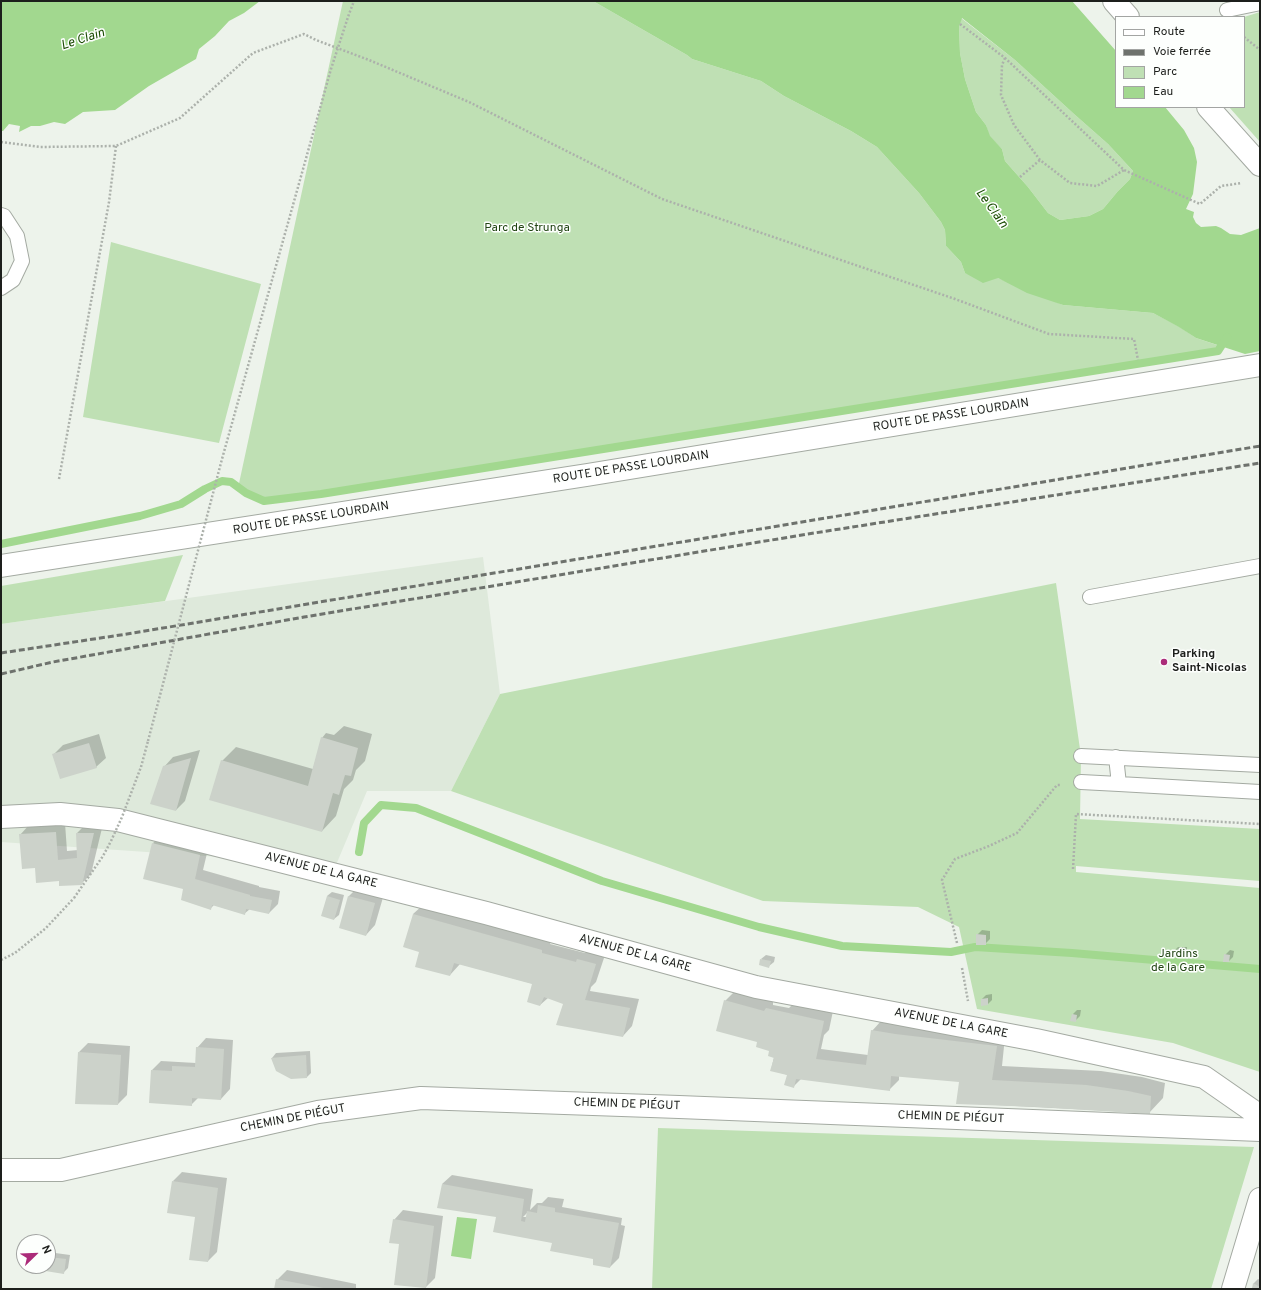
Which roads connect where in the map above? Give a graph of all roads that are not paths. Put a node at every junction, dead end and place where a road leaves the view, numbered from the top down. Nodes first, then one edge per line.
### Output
1 (1114, 1) edge
2 (1260, 3) edge
3 (1227, 10) dead end
4 (1127, 16) edge
5 (1209, 108) edge
6 (1253, 174) edge
7 (1, 214) edge
8 (1, 288) edge
9 (1260, 365) edge
10 (1, 566) edge
11 (1260, 566) edge
12 (1090, 597) dead end
13 (1081, 756) dead end
14 (1116, 757) junction
15 (1260, 765) edge
16 (1081, 782) road end
17 (1119, 784) junction
18 (1260, 792) edge
19 (1, 817) edge
20 (1260, 1116) edge
21 (1260, 1130) edge
22 (1, 1170) edge
23 (1260, 1199) edge
24 (1233, 1289) edge

1 - 4 street
2 - 3 lane
5 - 6 street
7 - 8 lane
9 - 10 street, ROUTE DE PASSE LOURDAIN
11 - 12 lane
13 - 14 lane
14 - 15 lane
14 - 17 lane
16 - 17 lane
17 - 18 lane
19 - 20 street, AVENUE DE LA GARE
21 - 22 street, CHEMIN DE PIÉGUT
23 - 24 street

